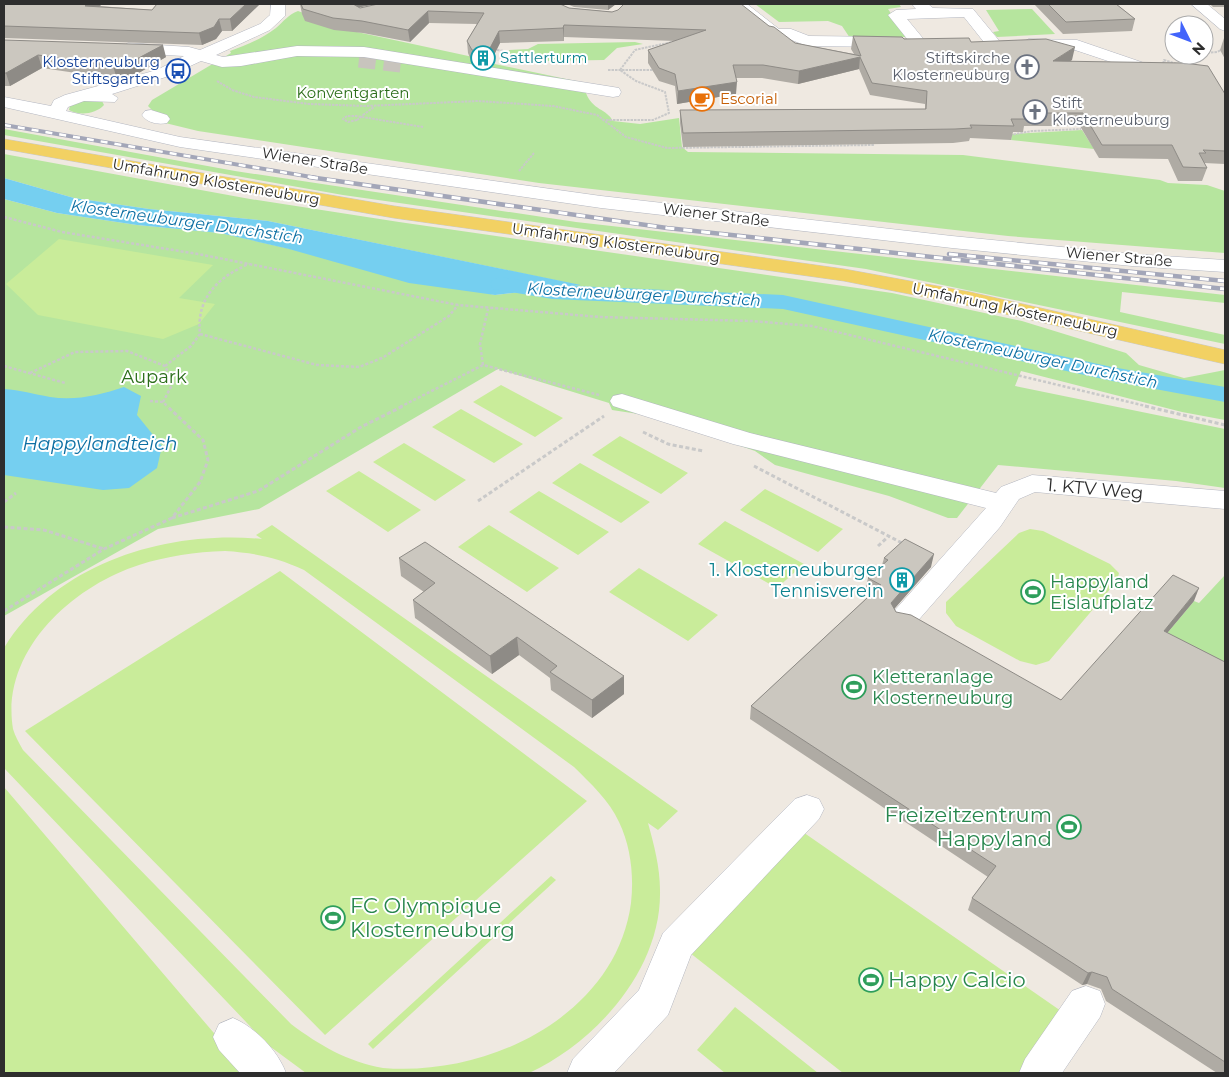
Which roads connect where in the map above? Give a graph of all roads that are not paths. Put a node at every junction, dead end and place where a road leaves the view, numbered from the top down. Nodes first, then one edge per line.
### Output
1 (738, 4) edge
2 (1198, 4) edge
3 (924, 8) edge
4 (282, 10) edge
5 (1225, 26) edge
6 (918, 42) junction
7 (937, 42) edge
8 (974, 43) edge
9 (992, 43) junction
10 (113, 48) edge
11 (200, 55) junction
12 (359, 59) tunnel mouth
13 (222, 62) junction
14 (1141, 67) edge
15 (163, 73) junction
16 (613, 92) dead end
17 (90, 95) junction
18 (72, 98) junction
19 (4, 101) edge
20 (115, 104) junction
21 (57, 113) junction
22 (76, 118) junction
23 (4, 144) edge
24 (209, 145) junction
25 (1225, 266) edge
26 (1225, 356) edge
27 (615, 407) road end
28 (1225, 500) edge
29 (1002, 503) junction
30 (905, 617) edge
31 (807, 809) dead end
32 (1086, 1004) dead end
33 (233, 1037) dead end
34 (266, 1073) edge
35 (587, 1073) edge
36 (1039, 1073) edge

1 - 6 street
2 - 5 street
3 - 6 street
3 - 9 street
4 - 11 street
6 - 7 street
8 - 9 street
9 - 14 street
10 - 11 street
11 - 13 street
11 - 15 street
12 - 13 street
13 - 16 street
15 - 17 street
15 - 20 street
17 - 18 street, Wiener Straße
17 - 20 street, Wiener Straße
18 - 19 street, Wiener Straße
18 - 21 street
19 - 21 street, Wiener Straße
20 - 22 street, Wiener Straße
20 - 24 street, Wiener Straße
21 - 22 street, Wiener Straße
22 - 24 street, Wiener Straße
23 - 26 main road, Umfahrung Klosterneuburg
24 - 25 street, Wiener Straße
27 - 29 street
28 - 29 street, 1. KTV Weg
29 - 30 street, 1. KTV Weg
31 - 35 street
32 - 36 street
33 - 34 street

